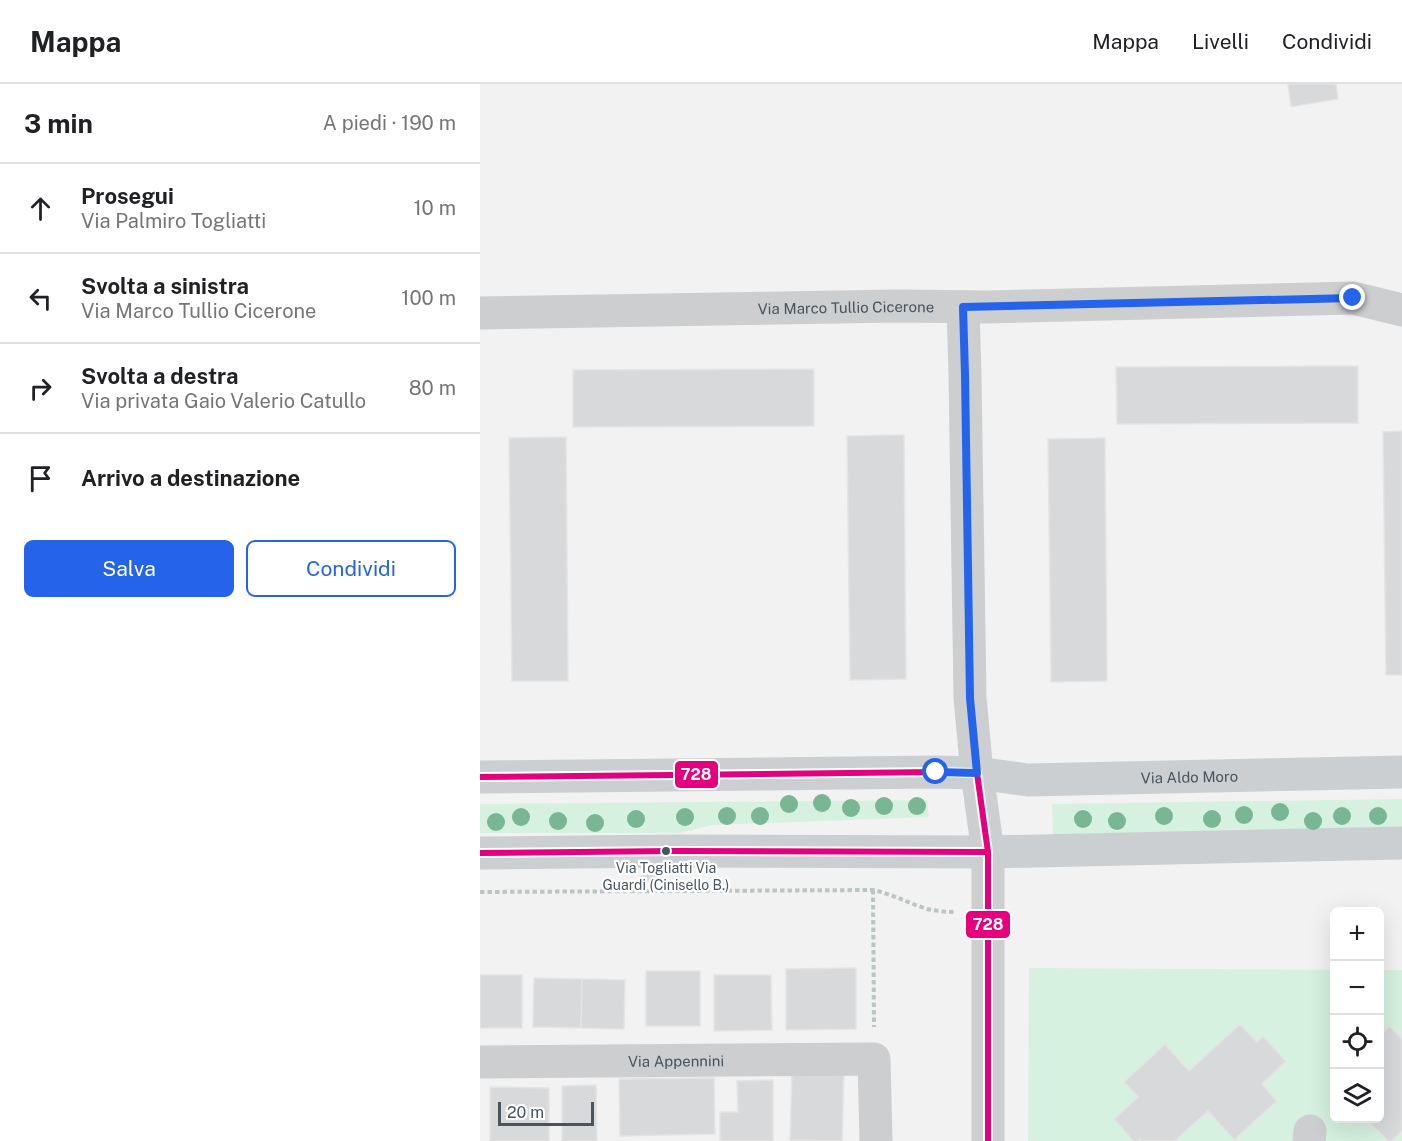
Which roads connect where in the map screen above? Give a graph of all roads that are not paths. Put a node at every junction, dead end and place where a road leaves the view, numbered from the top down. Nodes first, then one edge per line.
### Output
1 (963, 307) junction
2 (1402, 310) edge
3 (480, 313) edge
4 (1402, 772) edge
5 (977, 773) junction
6 (480, 777) edge
7 (1402, 843) edge
8 (988, 852) junction
9 (480, 853) edge
10 (480, 1062) edge
11 (876, 1141) edge
12 (988, 1141) edge

1 - 2 street, Via Marco Tullio Cicerone
1 - 3 street, Via Marco Tullio Cicerone
1 - 5 street
4 - 5 street, Via Aldo Moro
5 - 6 street, Via Aldo Moro
5 - 8 street
7 - 8 street
8 - 9 street
8 - 12 street
10 - 11 street, Via Appennini

